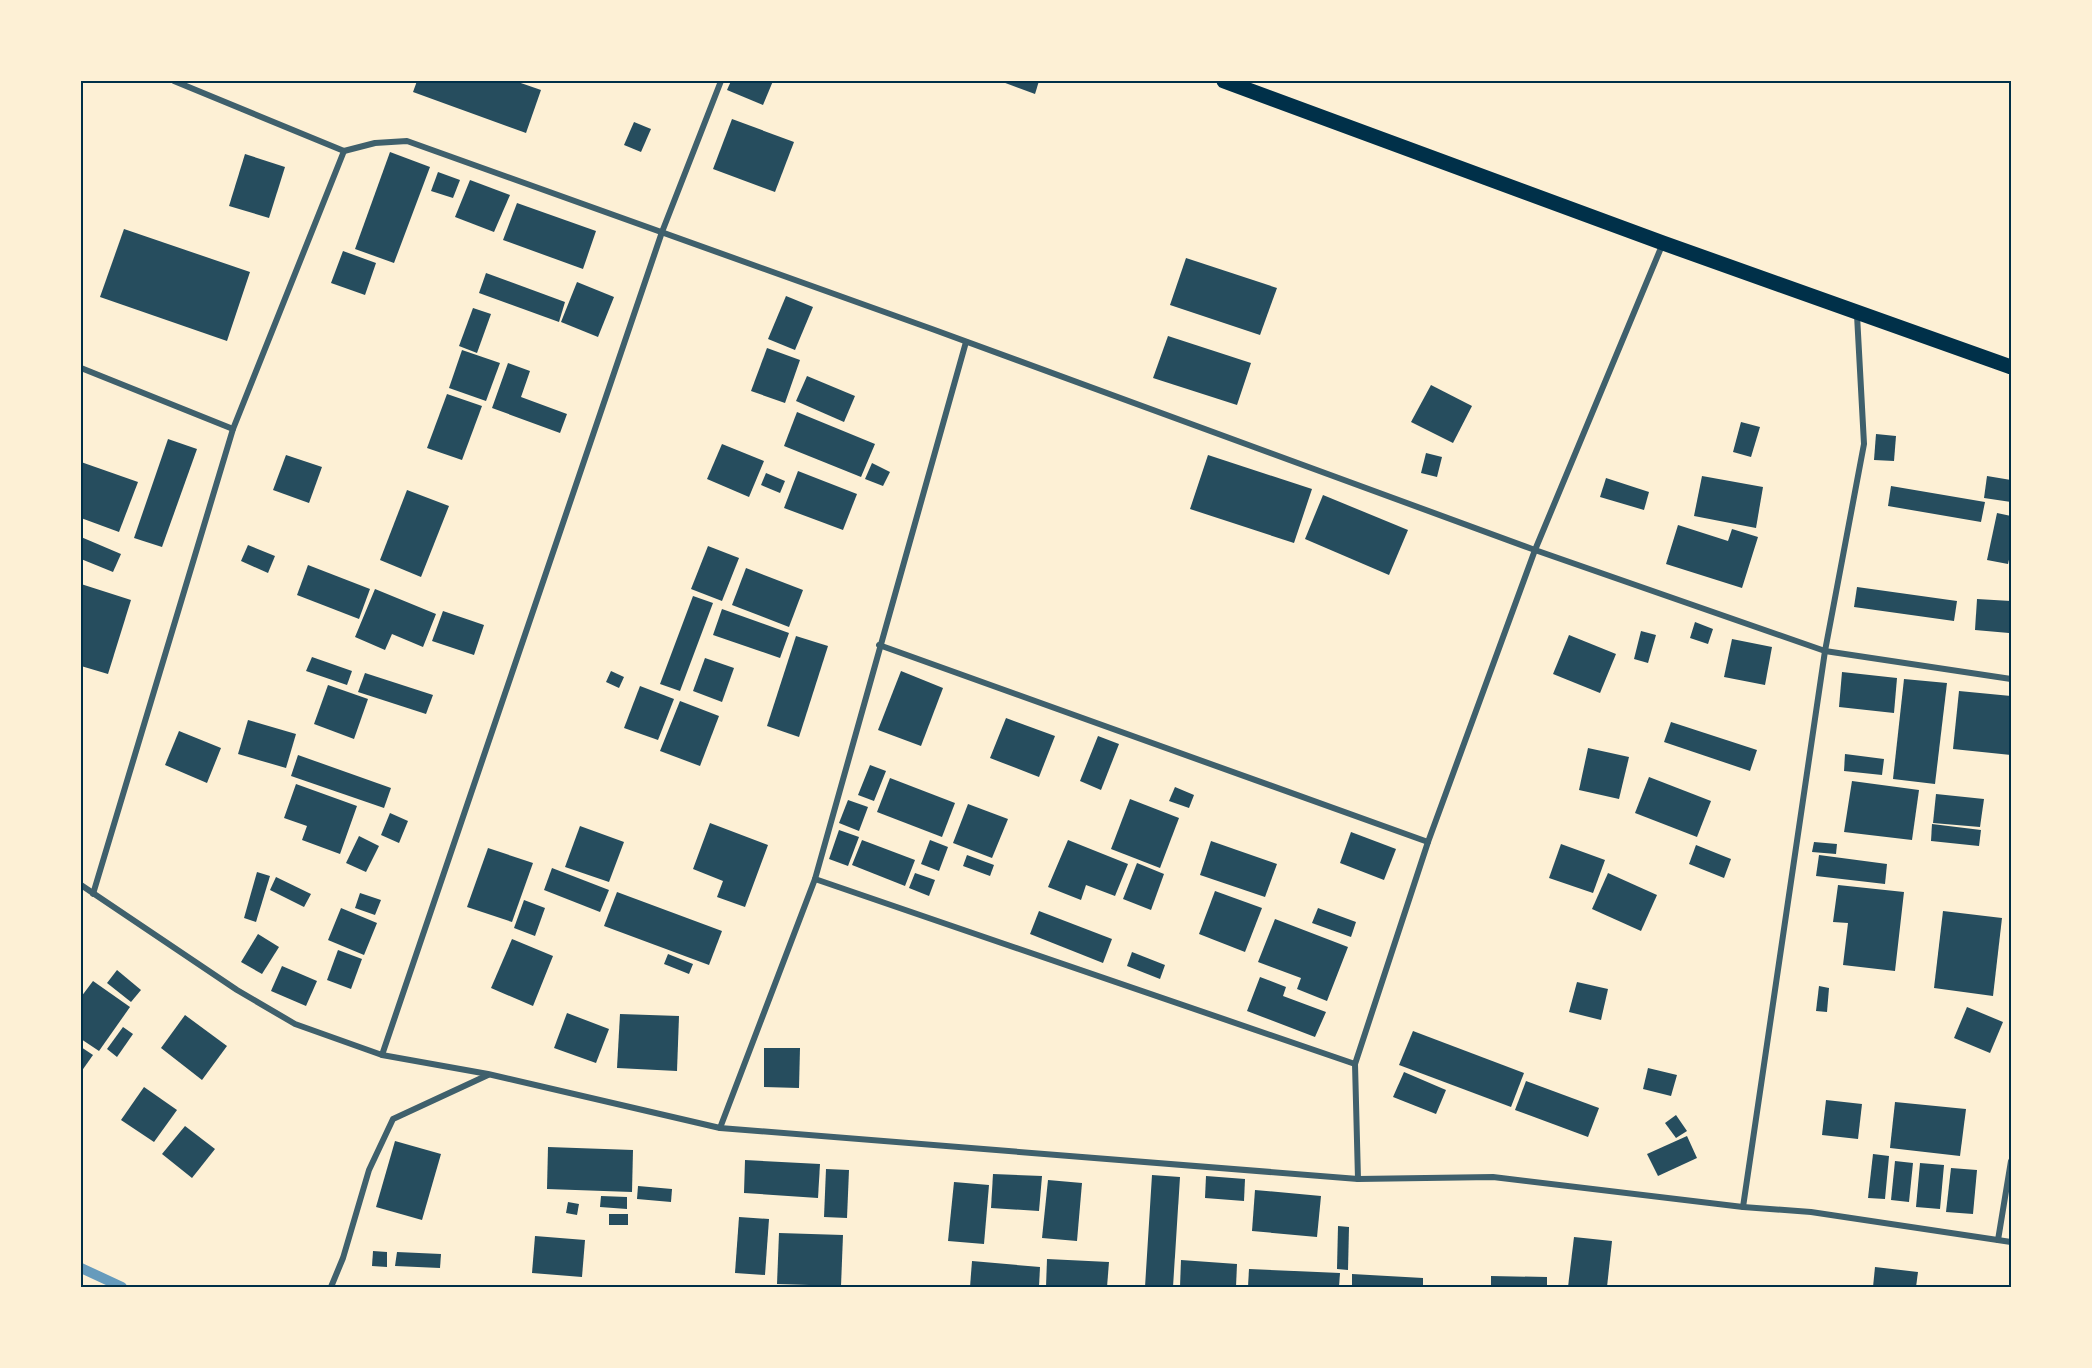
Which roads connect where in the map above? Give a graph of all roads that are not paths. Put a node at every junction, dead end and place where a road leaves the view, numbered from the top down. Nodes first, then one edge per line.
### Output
1 (174, 81) edge
2 (721, 81) edge
3 (1224, 81) edge
4 (344, 151) junction
5 (662, 232) junction
6 (1664, 243) junction
7 (1857, 312) junction
8 (966, 342) junction
9 (2011, 367) edge
10 (81, 368) edge
11 (232, 429) junction
12 (1535, 550) junction
13 (879, 645) junction
14 (1825, 651) junction
15 (2011, 678) edge
16 (1428, 842) junction
17 (814, 879) junction
18 (81, 885) edge
19 (93, 894) junction
20 (382, 1055) junction
21 (1355, 1064) junction
22 (488, 1074) junction
23 (720, 1128) junction
24 (2011, 1161) edge
25 (1358, 1179) junction
26 (1743, 1207) junction
27 (1998, 1240) junction
28 (2011, 1242) edge
29 (331, 1287) edge

1 - 4 street
2 - 5 street
3 - 6 main road
4 - 5 street
4 - 11 street
5 - 8 street
5 - 20 street
6 - 7 main road
6 - 12 street
7 - 9 main road
7 - 14 street
8 - 12 street
8 - 13 street
10 - 11 street
11 - 19 street
12 - 14 street
12 - 16 street
13 - 16 street
13 - 17 street
14 - 15 street
14 - 26 street
16 - 21 street
17 - 21 street
17 - 23 street
18 - 19 street
19 - 20 street
20 - 22 street
21 - 25 street
22 - 23 street
22 - 29 street
23 - 25 street
24 - 27 street
25 - 26 street
26 - 27 street
27 - 28 street

